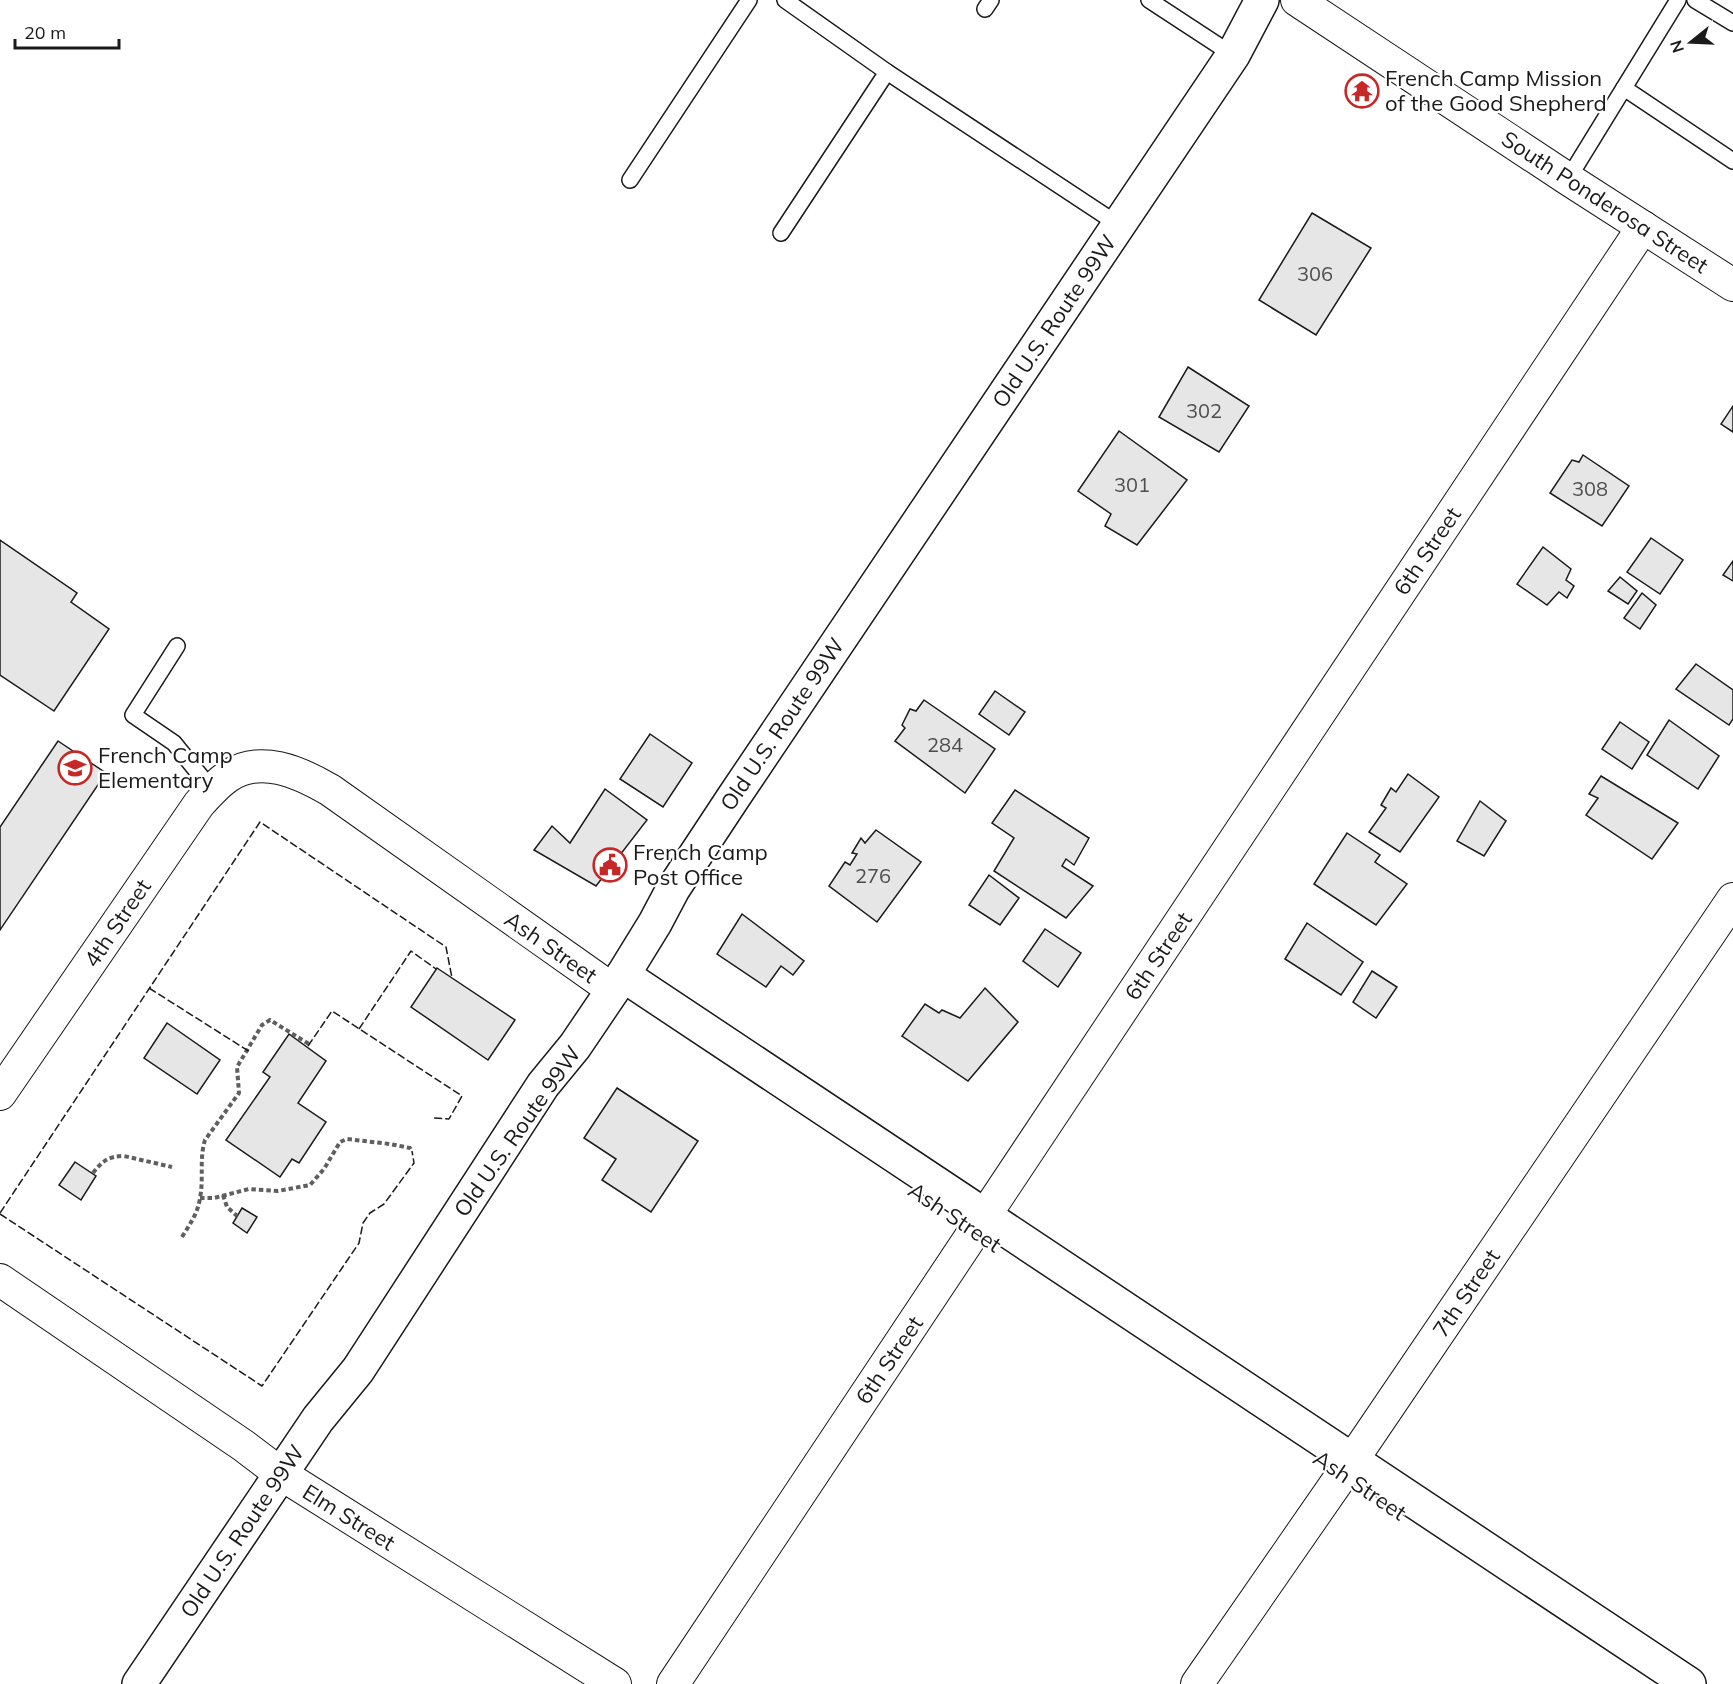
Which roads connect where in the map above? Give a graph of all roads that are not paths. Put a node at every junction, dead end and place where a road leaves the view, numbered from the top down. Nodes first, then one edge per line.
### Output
1 (750, 0) edge
2 (785, 0) edge
3 (1149, 0) edge
4 (1262, 0) edge
5 (1297, 0) edge
6 (1678, 0) edge
7 (1695, 0) edge
8 (1733, 23) edge
9 (1233, 55) junction
10 (887, 72) junction
11 (1624, 88) junction
12 (1733, 161) edge
13 (1568, 179) junction
14 (630, 180) dead end
15 (1119, 225) junction
16 (1643, 227) junction
17 (781, 233) dead end
18 (1733, 285) edge
19 (177, 646) dead end
20 (250, 767) joint
21 (212, 790) junction
22 (1730, 910) edge
23 (618, 982) junction
24 (0, 1094) edge
25 (980, 1222) junction
26 (0, 1280) edge
27 (1348, 1466) junction
28 (281, 1474) junction
29 (139, 1684) edge
30 (615, 1684) edge
31 (673, 1684) edge
32 (1197, 1684) edge
33 (1656, 1684) edge
34 (1689, 1684) edge

1 - 14 lane
2 - 10 lane
3 - 9 lane
4 - 9 main road, Old U.S. Route 99W
5 - 13 street, South Ponderosa Street
6 - 11 lane
7 - 8 lane
9 - 15 main road, Old U.S. Route 99W
10 - 15 lane
10 - 17 lane
11 - 12 lane
11 - 13 lane
13 - 16 street, South Ponderosa Street
15 - 23 main road, Old U.S. Route 99W
16 - 18 street, South Ponderosa Street
16 - 25 street, 6th Street
19 - 21 lane
20 - 21 street, 4th Street
20 - 23 street, Ash Street
21 - 24 street, 4th Street
22 - 27 street, 7th Street
23 - 25 main road, Ash Street
23 - 28 main road, Old U.S. Route 99W
25 - 27 main road, Ash Street
25 - 31 street, 6th Street
26 - 28 street, Elm Street
27 - 32 street, 7th Street
27 - 33 main road, Ash Street
27 - 34 main road, Ash Street
28 - 29 main road, Old U.S. Route 99W
28 - 30 street, Elm Street

